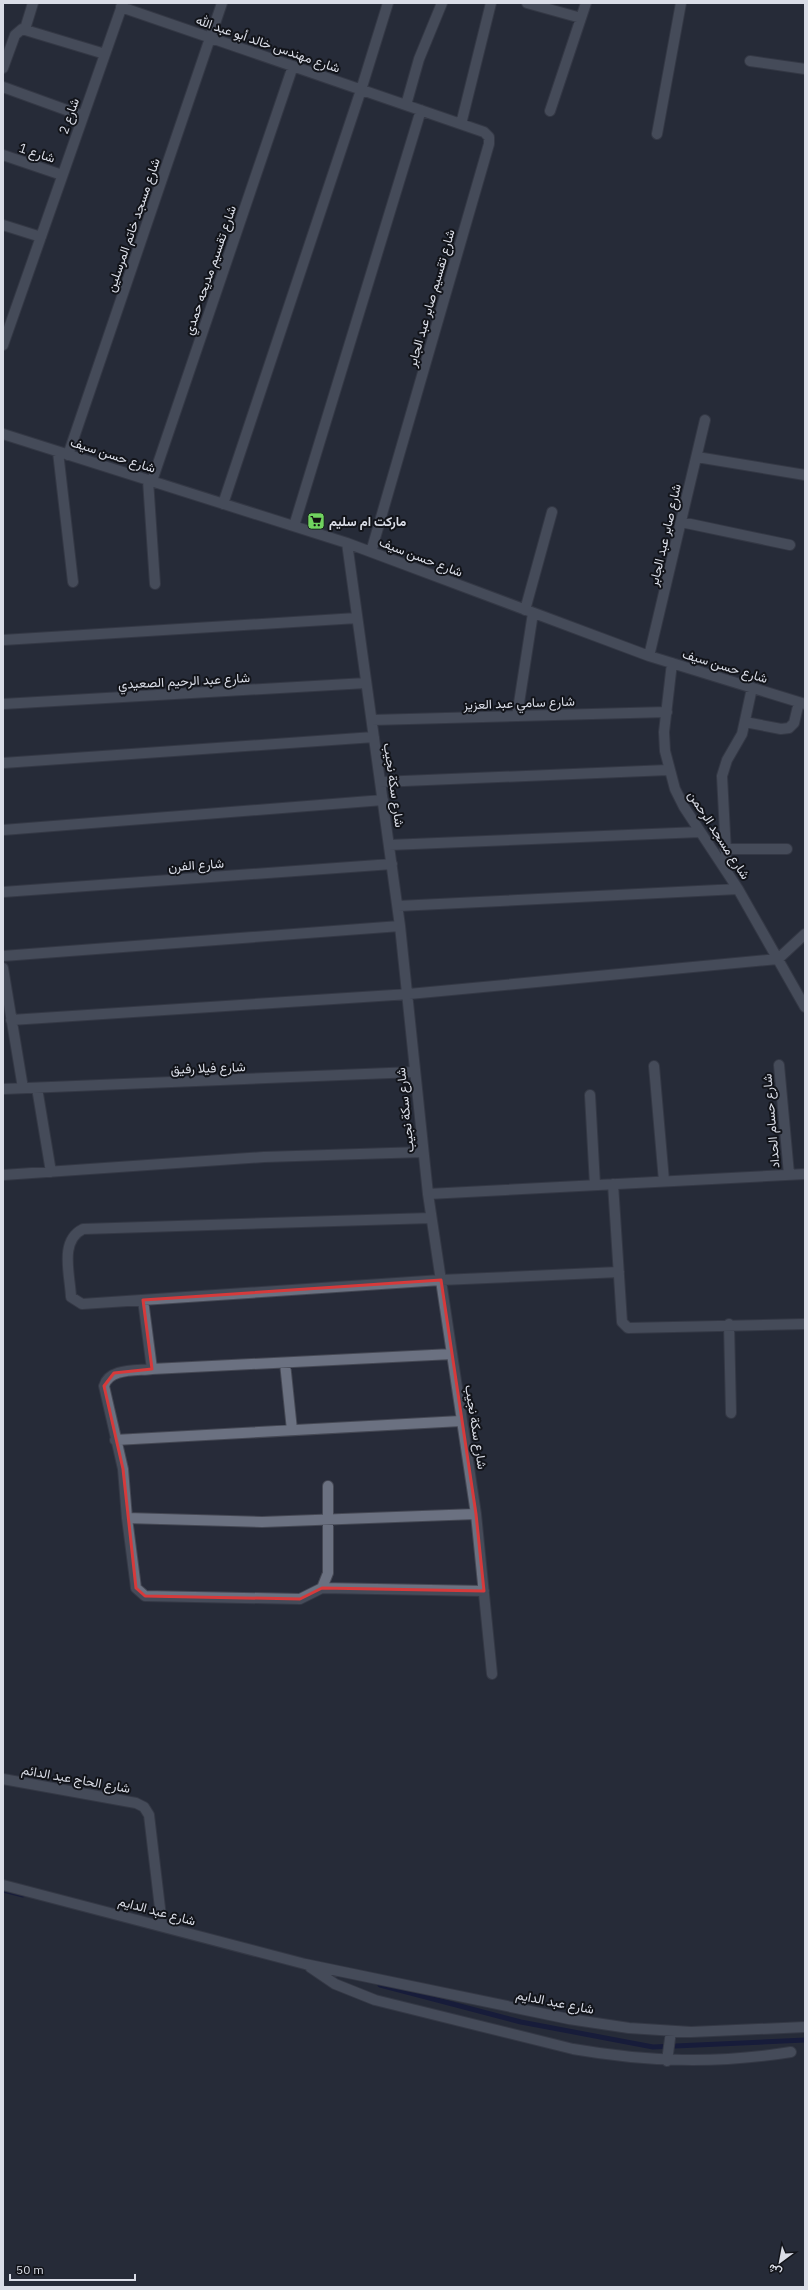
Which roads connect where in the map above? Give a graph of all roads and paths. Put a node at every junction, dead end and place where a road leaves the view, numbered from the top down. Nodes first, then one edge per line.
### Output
1 (33, 3) edge
2 (222, 3) edge
3 (388, 3) edge
4 (442, 3) edge
5 (491, 3) edge
6 (528, 3) edge
7 (586, 3) edge
8 (681, 3) edge
9 (122, 5) edge
10 (581, 18) junction
11 (25, 29) junction
12 (211, 38) junction
13 (105, 54) junction
14 (750, 61) dead end
15 (293, 66) junction
16 (3, 68) edge
17 (805, 69) edge
18 (3, 87) edge
19 (361, 90) junction
20 (406, 105) junction
21 (421, 110) junction
22 (550, 111) dead end
23 (83, 116) junction
24 (460, 124) junction
25 (657, 134) dead end
26 (3, 155) edge
27 (62, 175) junction
28 (3, 225) edge
29 (41, 237) junction
30 (3, 345) edge
31 (705, 420) dead end
32 (3, 434) edge
33 (63, 453) junction
34 (697, 456) junction
35 (805, 474) edge
36 (150, 480) junction
37 (223, 504) junction
38 (552, 512) dead end
39 (681, 522) junction
40 (294, 526) junction
41 (347, 543) junction
42 (790, 544) dead end
43 (371, 552) junction
44 (73, 582) dead end
45 (156, 584) dead end
46 (529, 612) junction
47 (357, 618) junction
48 (3, 640) edge
49 (649, 656) junction
50 (672, 663) junction
51 (366, 683) junction
52 (752, 688) junction
53 (802, 703) edge
54 (3, 704) edge
55 (666, 712) junction
56 (517, 716) junction
57 (372, 720) junction
58 (745, 722) junction
59 (374, 737) junction
60 (3, 763) edge
61 (668, 770) junction
62 (380, 782) junction
63 (383, 800) junction
64 (3, 830) edge
65 (700, 832) junction
66 (389, 846) junction
67 (725, 849) junction
68 (787, 849) dead end
69 (392, 864) junction
70 (727, 872) junction
71 (738, 889) junction
72 (3, 892) edge
73 (398, 906) junction
74 (400, 926) junction
75 (805, 934) edge
76 (3, 956) edge
77 (778, 959) junction
78 (3, 968) edge
79 (408, 994) junction
80 (802, 996) edge
81 (805, 1007) edge
82 (11, 1020) junction
83 (779, 1065) dead end
84 (654, 1066) dead end
85 (414, 1072) junction
86 (23, 1088) junction
87 (37, 1088) junction
88 (3, 1089) edge
89 (590, 1095) dead end
90 (423, 1152) junction
91 (51, 1172) junction
92 (789, 1174) junction
93 (805, 1174) edge
94 (3, 1175) edge
95 (664, 1181) junction
96 (613, 1184) junction
97 (595, 1185) junction
98 (428, 1194) junction
99 (431, 1218) junction
100 (619, 1272) junction
101 (440, 1280) junction
102 (143, 1300) junction
103 (729, 1324) junction
104 (805, 1324) edge
105 (452, 1354) junction
106 (285, 1363) junction
107 (152, 1369) junction
108 (731, 1414) dead end
109 (462, 1421) junction
110 (292, 1430) junction
111 (115, 1440) junction
112 (328, 1486) dead end
113 (476, 1514) junction
114 (127, 1518) junction
115 (329, 1521) junction
116 (322, 1588) junction
117 (484, 1591) junction
118 (492, 1674) dead end
119 (3, 1779) edge
120 (3, 1886) edge
121 (162, 1925) junction
122 (305, 1964) junction
123 (805, 2027) edge
124 (671, 2031) junction
125 (791, 2052) dead end
126 (667, 2061) junction

1 - 11 street
2 - 12 street, شارع مسجد خاتم المرسلين
3 - 19 street
4 - 20 street
5 - 24 street
6 - 10 street
7 - 10 street
8 - 25 street
9 - 12 street, شارع مهندس خالد أبو عبد الله
9 - 13 street, شارع 2
10 - 22 street
11 - 13 street
11 - 16 street
12 - 15 street, شارع مهندس خالد أبو عبد الله
12 - 33 street, شارع مسجد خاتم المرسلين
13 - 23 street, شارع 2
14 - 17 street
15 - 19 street, شارع مهندس خالد أبو عبد الله
15 - 36 street, شارع تقسيم مديحه حمدي
18 - 23 street
19 - 20 street, شارع مهندس خالد أبو عبد الله
19 - 37 street
20 - 21 street, شارع تقسيم صابر عبد الجابر
21 - 24 street, شارع تقسيم صابر عبد الجابر
21 - 40 street
23 - 27 street, شارع 2
24 - 43 street, شارع تقسيم صابر عبد الجابر
26 - 27 street, شارع 1
27 - 29 street, شارع 2
28 - 29 street
29 - 30 street, شارع 2
31 - 34 street, شارع صابر عبد الجابر
32 - 33 street, شارع حسن سيف
33 - 36 street, شارع حسن سيف
33 - 44 street
34 - 35 street
34 - 39 street, شارع صابر عبد الجابر
36 - 37 street, شارع حسن سيف
36 - 45 street
37 - 40 street, شارع حسن سيف
38 - 46 street
39 - 42 street
39 - 49 street, شارع صابر عبد الجابر
40 - 41 street, شارع حسن سيف
41 - 43 street, شارع حسن سيف
41 - 47 street, شارع سكة نجيب
43 - 46 street, شارع حسن سيف
46 - 49 street, شارع حسن سيف
46 - 56 street
47 - 48 street
47 - 51 street, شارع سكة نجيب
49 - 50 street, شارع حسن سيف
50 - 52 street, شارع حسن سيف
50 - 55 street, شارع مسجد الرحمن
51 - 54 street, شارع عبد الرحيم الصعيدي
51 - 57 street, شارع سكة نجيب
52 - 53 street, شارع حسن سيف
52 - 58 street
53 - 58 street
55 - 56 street, شارع سامي عبد العزيز
55 - 61 street, شارع مسجد الرحمن
56 - 57 street, شارع سامي عبد العزيز
57 - 59 street, شارع سكة نجيب
58 - 67 street
59 - 60 street
59 - 62 street, شارع سكة نجيب
61 - 62 street
61 - 65 street, شارع مسجد الرحمن
62 - 63 street, شارع سكة نجيب
63 - 64 street
63 - 66 street, شارع سكة نجيب
65 - 66 street
65 - 70 street, شارع مسجد الرحمن
66 - 69 street, شارع سكة نجيب
67 - 68 street
67 - 70 street
69 - 72 street, شارع الفرن
69 - 73 street, شارع سكة نجيب
70 - 71 street, شارع مسجد الرحمن
71 - 73 street
71 - 77 street, شارع مسجد الرحمن
73 - 74 street, شارع سكة نجيب
74 - 76 street
74 - 79 street, شارع سكة نجيب
75 - 77 street
77 - 79 street
77 - 80 street, شارع مسجد الرحمن
78 - 82 street
79 - 82 street
79 - 85 street, شارع سكة نجيب
80 - 81 street, شارع مسجد الرحمن
82 - 86 street
83 - 92 street, شارع حسام الحداد
84 - 95 street
85 - 87 street, شارع فيلا رفيق
85 - 90 street, شارع سكة نجيب
86 - 87 street, شارع فيلا رفيق
86 - 88 street, شارع فيلا رفيق
87 - 91 street
89 - 97 street
90 - 91 street
90 - 98 street, شارع سكة نجيب
91 - 94 street
92 - 93 street
92 - 95 street
95 - 96 street
96 - 97 street
96 - 100 street
97 - 98 street
98 - 99 street, شارع سكة نجيب
99 - 101 street, شارع سكة نجيب
99 - 102 street
100 - 101 street
100 - 103 street
101 - 102 street
101 - 105 street, شارع سكة نجيب
102 - 107 street
103 - 104 street
103 - 108 street
105 - 106 street
105 - 109 street, شارع سكة نجيب
106 - 107 street
106 - 110 street
107 - 111 street
109 - 110 street
109 - 113 street, شارع سكة نجيب
110 - 111 street
111 - 114 street
112 - 115 street
113 - 115 street
113 - 117 street, شارع سكة نجيب
114 - 115 street
114 - 116 street
115 - 116 street
116 - 117 street
117 - 118 street, شارع سكة نجيب
119 - 121 street, شارع الحاج عبد الدائم
120 - 121 street, شارع عبد الدايم
121 - 122 street, شارع عبد الدايم
122 - 124 street, شارع عبد الدايم
122 - 126 street, شارع عبد الدايم
123 - 124 street, شارع عبد الدايم
124 - 126 street
125 - 126 street, شارع عبد الدايم

